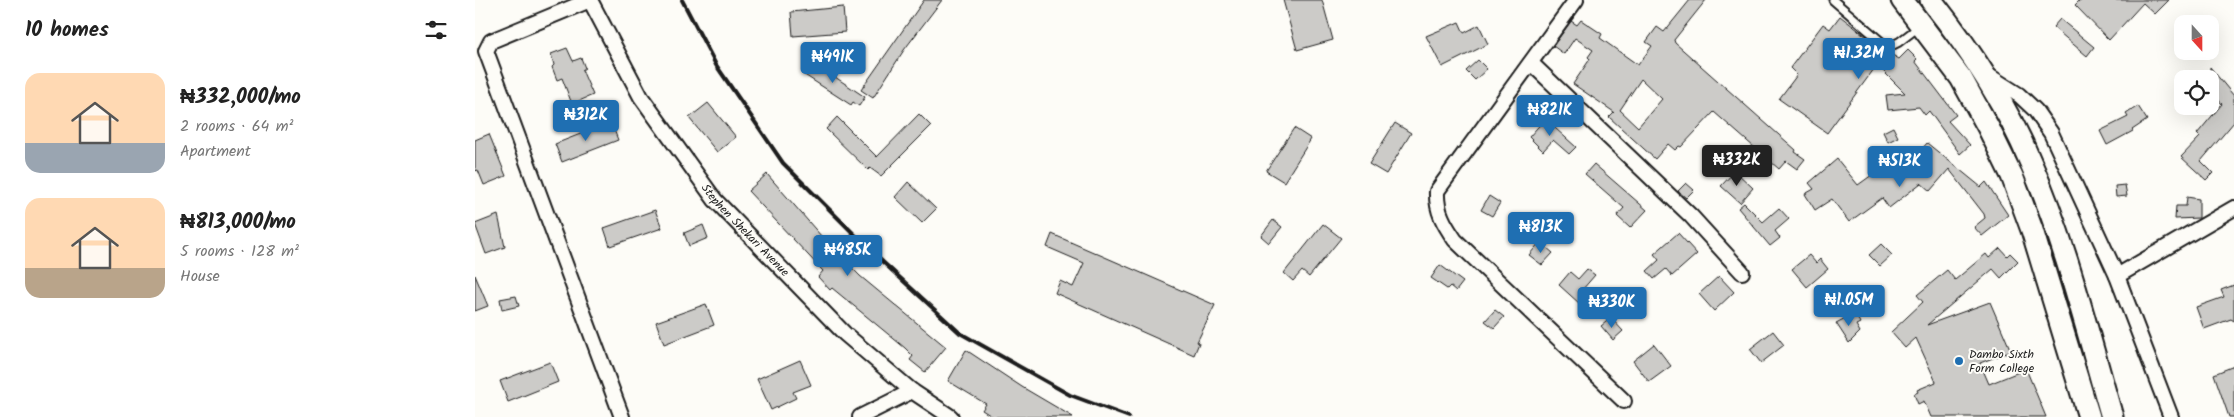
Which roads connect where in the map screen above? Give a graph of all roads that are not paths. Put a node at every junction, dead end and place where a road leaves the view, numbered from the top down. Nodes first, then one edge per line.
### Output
1 (590, 0) edge
2 (1577, 0) edge
3 (1833, 0) edge
4 (1902, 0) edge
5 (1931, 0) edge
6 (1922, 24) junction
7 (1531, 63) junction
8 (1977, 66) junction
9 (2234, 208) edge
10 (1742, 272) dead end
11 (2117, 276) junction
12 (912, 392) junction
13 (1624, 401) dead end
14 (622, 417) edge
15 (860, 417) edge
16 (951, 417) edge
17 (2089, 417) edge
18 (2112, 417) edge
19 (2171, 417) edge

1 - 12 street, Stephen Shekari Avenue
1 - 14 street
2 - 7 street
3 - 6 lane
4 - 6 main road
5 - 8 main road
6 - 17 main road
7 - 10 street
7 - 13 street
8 - 11 street
8 - 18 main road
9 - 11 street
11 - 19 street
12 - 15 street
12 - 16 street, Stephen Shekari Avenue

